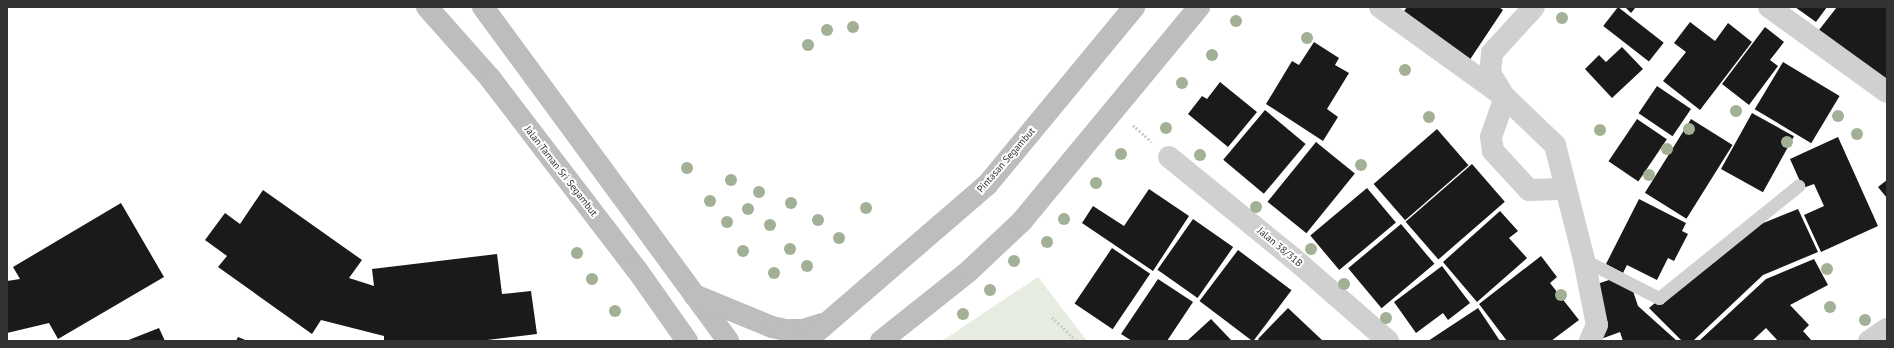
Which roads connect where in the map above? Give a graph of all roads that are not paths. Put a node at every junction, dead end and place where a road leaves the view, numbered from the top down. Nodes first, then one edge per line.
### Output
1 (427, 7) edge
2 (483, 7) edge
3 (1134, 7) edge
4 (1199, 7) edge
5 (1380, 7) edge
6 (1534, 7) edge
7 (1769, 7) edge
8 (1887, 92) edge
9 (1505, 97) junction
10 (1169, 157) road end
11 (1798, 186) dead end
12 (1566, 189) junction
13 (1584, 260) junction
14 (694, 295) junction
15 (666, 311) junction
16 (826, 323) junction
17 (1887, 329) edge
18 (670, 341) edge
19 (687, 341) edge
20 (728, 341) edge
21 (806, 341) edge
22 (880, 341) edge
23 (1388, 341) edge
24 (1590, 341) edge
25 (1869, 341) edge

1 - 15 main road, Jalan Taman Sri Segambut
2 - 14 main road
3 - 16 main road, Pintasan Segambut
4 - 22 main road
5 - 9 street
6 - 9 street
7 - 8 street
9 - 12 street
9 - 12 street
10 - 23 street, Jalan 38/31B
11 - 13 lane
12 - 13 street
13 - 24 street
14 - 16 main road
14 - 20 main road
15 - 18 main road
15 - 19 main road, Jalan Taman Sri Segambut
16 - 21 main road, Pintasan Segambut
17 - 25 street

